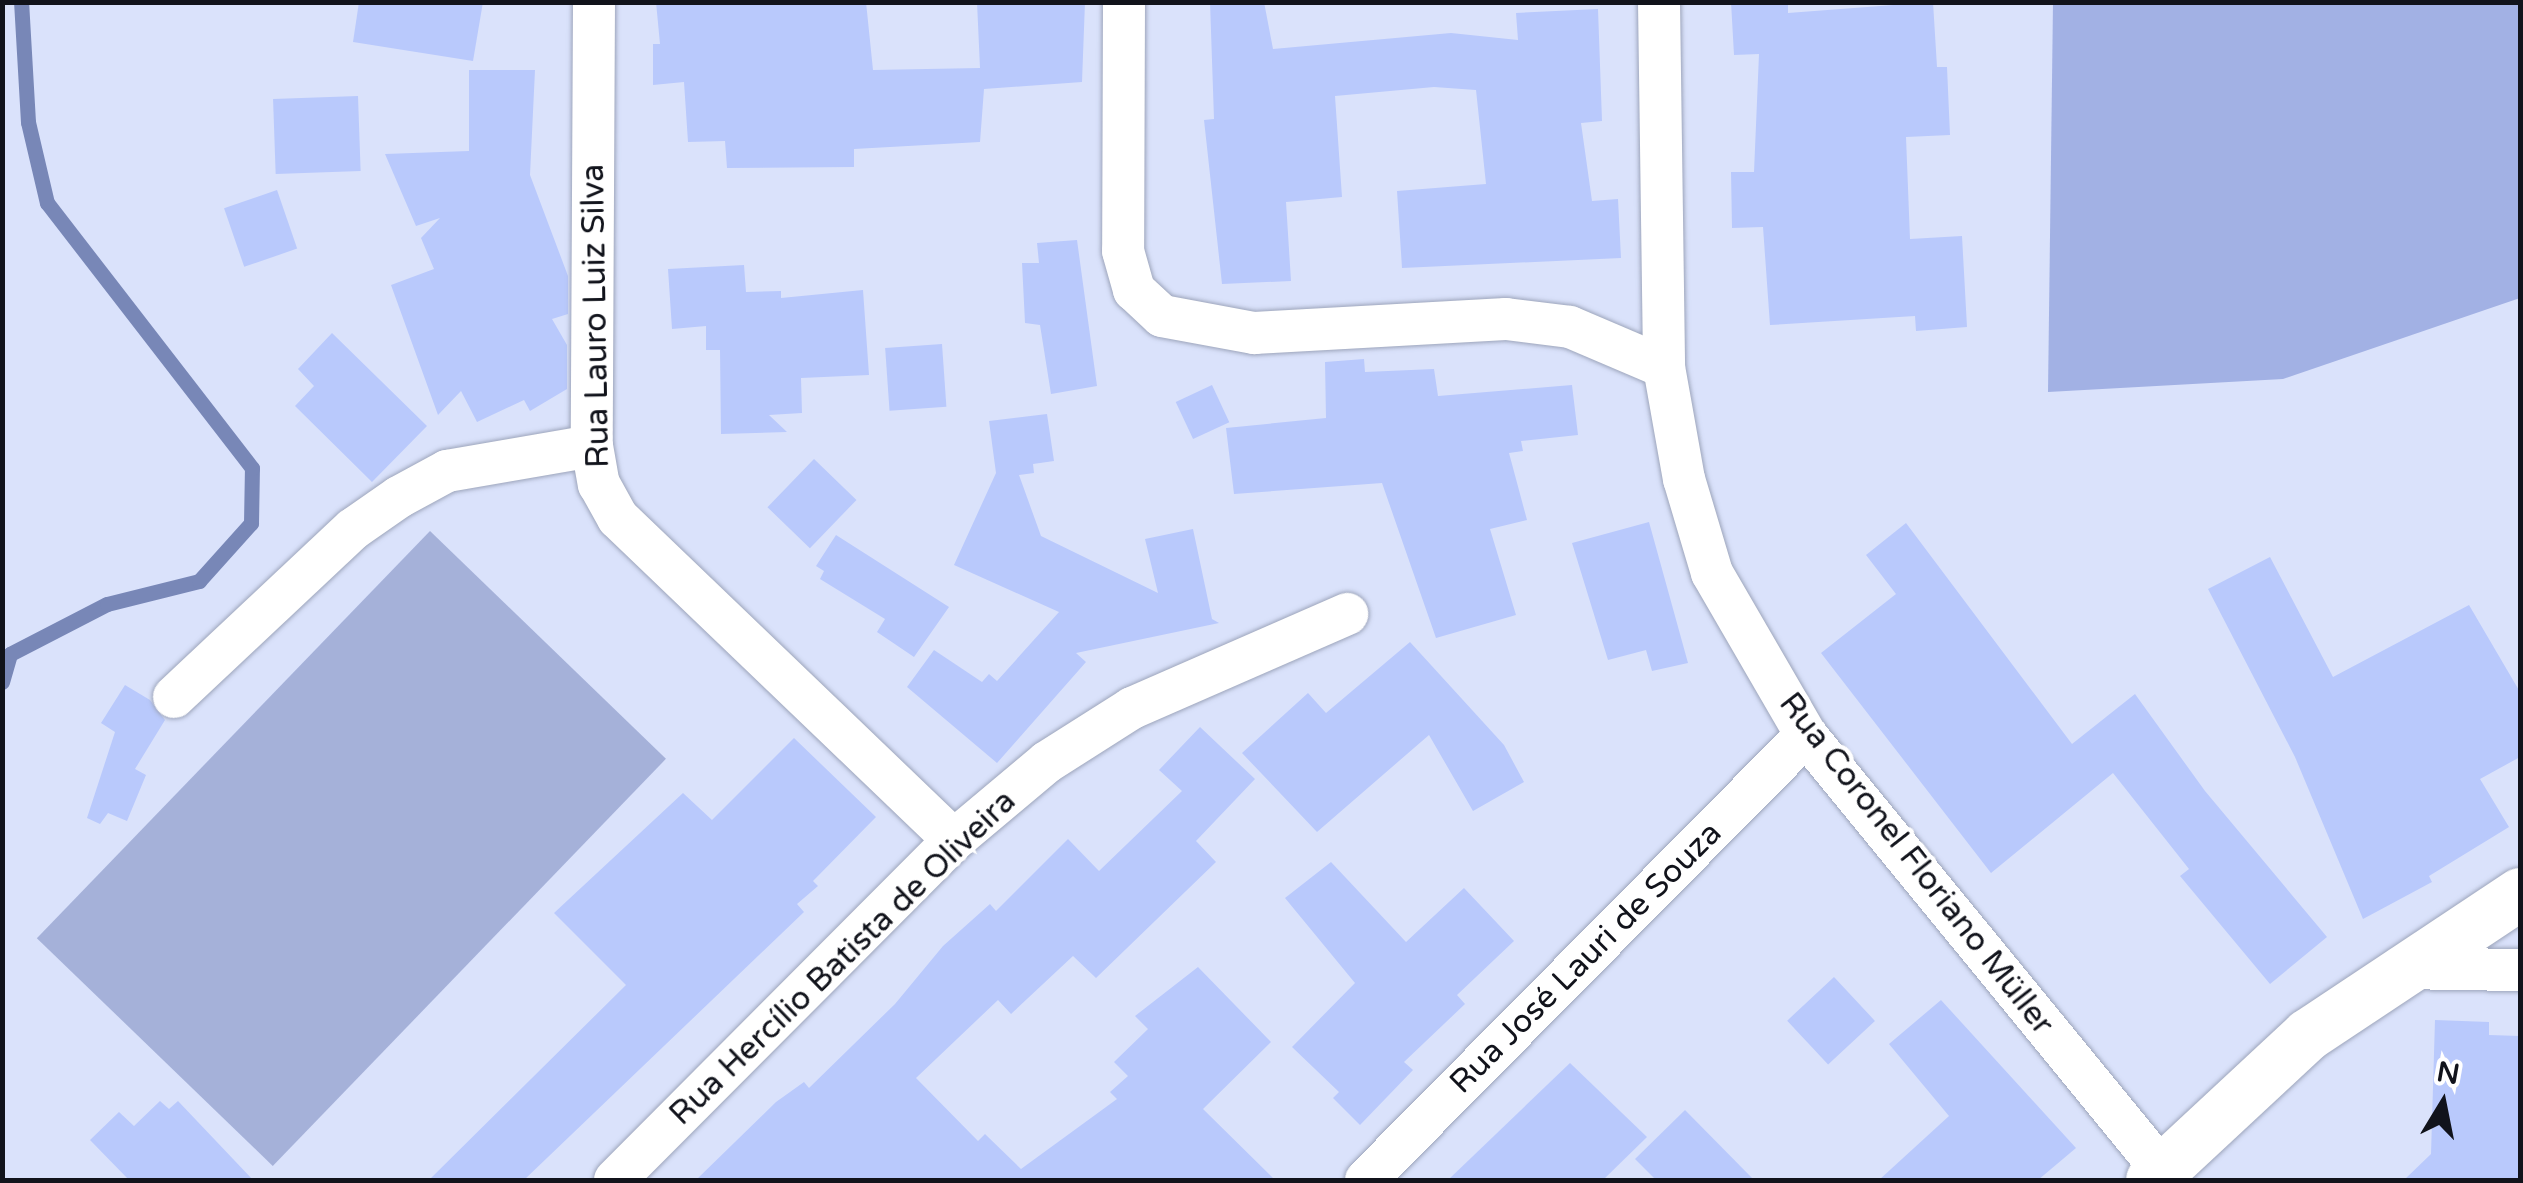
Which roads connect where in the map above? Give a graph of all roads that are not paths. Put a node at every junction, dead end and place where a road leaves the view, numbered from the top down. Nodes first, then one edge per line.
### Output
1 (594, 2) edge
2 (1124, 2) edge
3 (1660, 2) edge
4 (1664, 367) junction
5 (592, 446) junction
6 (1346, 614) dead end
7 (174, 697) dead end
8 (1806, 736) junction
9 (954, 840) junction
10 (2520, 894) edge
11 (2401, 968) junction
12 (2520, 970) edge
13 (2157, 1175) edge
14 (615, 1180) edge
15 (1366, 1180) edge

1 - 5 street, Rua Lauro Luiz Silva
2 - 4 street
3 - 4 street, Rua Coronel Floriano Müller
4 - 8 street, Rua Coronel Floriano Müller
5 - 7 street
5 - 9 street, Rua Lauro Luiz Silva
6 - 9 street, Rua Hercílio Batista de Oliveira
8 - 13 street, Rua Coronel Floriano Müller
8 - 15 street, Rua José Lauri de Souza
9 - 14 street, Rua Hercílio Batista de Oliveira
10 - 11 street
11 - 12 street
11 - 13 street

